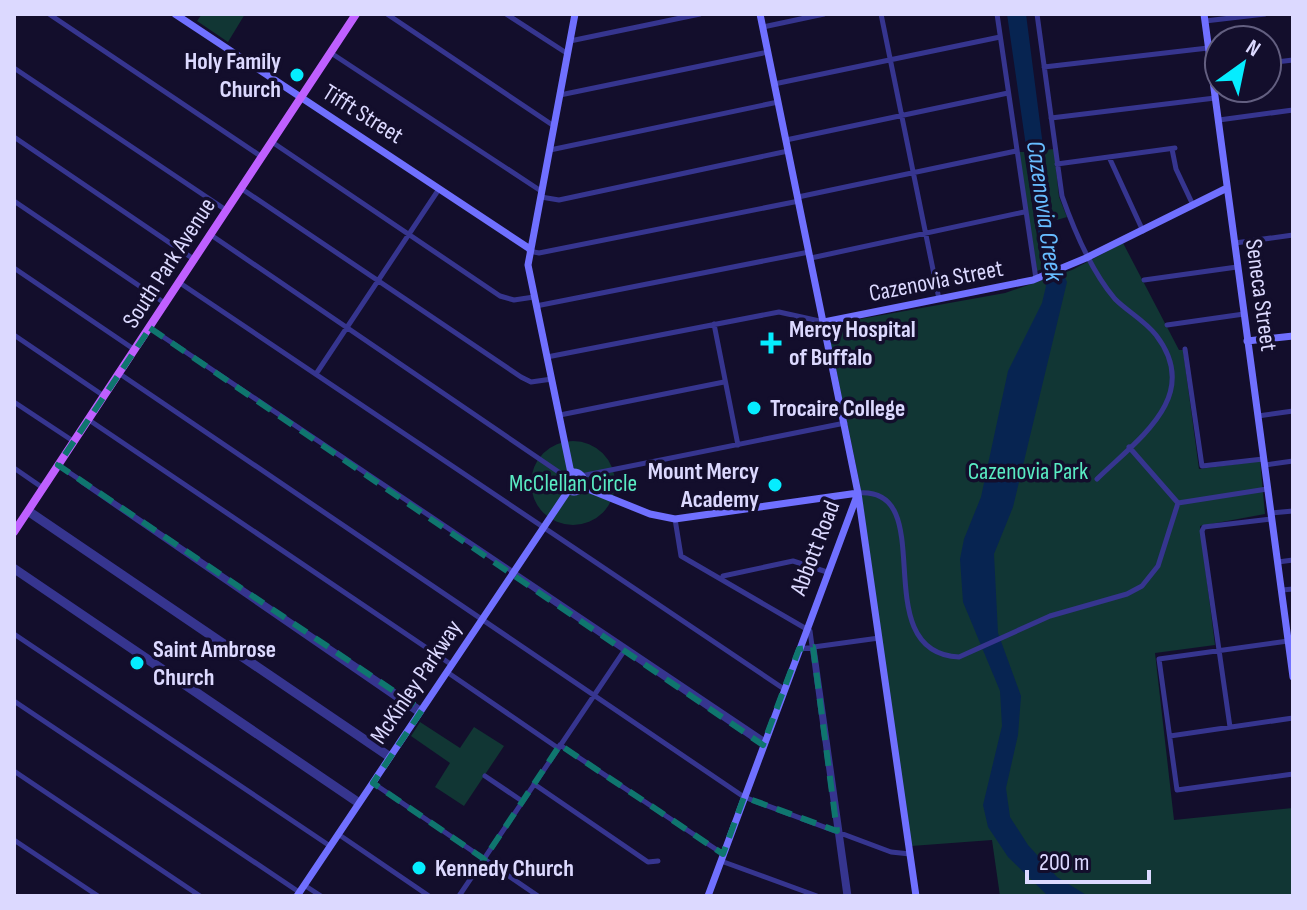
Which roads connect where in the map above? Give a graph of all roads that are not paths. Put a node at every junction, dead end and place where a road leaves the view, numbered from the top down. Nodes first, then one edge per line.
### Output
1 (49, 14) edge
2 (175, 14) edge
3 (356, 14) edge
4 (387, 14) edge
5 (506, 14) edge
6 (575, 14) edge
7 (700, 14) edge
8 (760, 14) edge
9 (824, 14) edge
10 (881, 14) edge
11 (997, 14) edge
12 (1037, 14) edge
13 (1265, 14) edge
14 (1204, 17) edge
15 (763, 27) junction
16 (1000, 37) junction
17 (570, 41) junction
18 (1203, 49) edge
19 (331, 52) junction
20 (768, 52) junction
21 (568, 54) junction
22 (891, 59) junction
23 (1044, 67) junction
24 (14, 68) edge
25 (774, 84) junction
26 (1008, 93) junction
27 (560, 95) junction
28 (300, 98) junction
29 (1203, 99) edge
30 (778, 102) junction
31 (1216, 104) edge
32 (1293, 110) edge
33 (902, 116) junction
34 (1051, 118) junction
35 (1218, 120) junction
36 (554, 126) junction
37 (14, 137) edge
38 (786, 140) junction
39 (272, 142) junction
40 (549, 150) junction
41 (788, 151) junction
42 (1016, 151) junction
43 (262, 157) junction
44 (1109, 157) junction
45 (1057, 164) junction
46 (914, 173) junction
47 (439, 188) junction
48 (1227, 188) junction
49 (242, 189) junction
50 (540, 194) junction
51 (798, 199) junction
52 (14, 201) edge
53 (1193, 205) junction
54 (227, 211) junction
55 (1024, 212) junction
56 (1143, 231) junction
57 (926, 233) junction
58 (409, 234) junction
59 (211, 235) junction
60 (1293, 235) edge
61 (1234, 243) junction
62 (530, 250) junction
63 (810, 255) junction
64 (1090, 257) junction
65 (195, 260) junction
66 (1237, 267) junction
67 (14, 268) edge
68 (1039, 278) junction
69 (379, 280) junction
70 (1144, 280) dead end
71 (180, 283) junction
72 (534, 297) junction
73 (940, 300) junction
74 (166, 304) junction
75 (536, 306) junction
76 (1244, 314) junction
77 (824, 322) junction
78 (714, 324) junction
79 (1167, 325) dead end
80 (150, 328) junction
81 (348, 328) junction
82 (14, 335) edge
83 (1293, 336) edge
84 (1247, 341) junction
85 (1185, 349) dead end
86 (135, 350) junction
87 (547, 357) junction
88 (120, 374) junction
89 (316, 374) junction
90 (552, 379) junction
91 (724, 382) junction
92 (104, 396) junction
93 (14, 402) edge
94 (1293, 411) edge
95 (560, 415) junction
96 (1257, 416) junction
97 (89, 420) junction
98 (845, 423) junction
99 (74, 442) junction
100 (738, 445) junction
101 (1129, 447) junction
102 (1293, 461) edge
103 (1263, 462) junction
104 (58, 465) junction
105 (14, 468) edge
106 (568, 475) junction
107 (581, 476) junction
108 (1097, 479) dead end
109 (583, 487) junction
110 (43, 488) junction
111 (1267, 489) junction
112 (568, 491) junction
113 (858, 493) junction
114 (1178, 503) junction
115 (28, 511) junction
116 (1293, 511) edge
117 (1271, 516) junction
118 (675, 519) junction
119 (544, 527) junction
120 (14, 532) edge
121 (1293, 560) edge
122 (1277, 562) junction
123 (14, 568) edge
124 (827, 572) junction
125 (514, 574) junction
126 (722, 577) junction
127 (1293, 589) edge
128 (1281, 590) junction
129 (483, 619) junction
130 (807, 626) junction
131 (14, 634) edge
132 (880, 638) junction
133 (1288, 641) junction
134 (813, 647) junction
135 (625, 649) junction
136 (799, 649) junction
137 (1220, 650) junction
138 (1292, 663) edge
139 (450, 668) junction
140 (1293, 677) edge
141 (784, 689) junction
142 (594, 695) junction
143 (14, 701) edge
144 (420, 712) junction
145 (1293, 718) edge
146 (1230, 727) junction
147 (1170, 736) junction
148 (764, 743) junction
149 (559, 746) junction
150 (390, 757) junction
151 (14, 771) edge
152 (1293, 774) edge
153 (485, 776) dead end
154 (373, 783) junction
155 (534, 784) junction
156 (744, 797) junction
157 (522, 801) junction
158 (359, 803) junction
159 (839, 832) junction
160 (338, 834) junction
161 (14, 840) edge
162 (330, 846) junction
163 (910, 854) junction
164 (722, 858) junction
165 (484, 859) junction
166 (658, 861) dead end
167 (300, 891) edge
168 (98, 896) edge
169 (200, 896) edge
170 (321, 896) edge
171 (429, 896) edge
172 (459, 896) edge
173 (538, 896) edge
174 (708, 896) edge
175 (817, 896) edge
176 (848, 896) edge
177 (916, 896) edge

1 - 43 street
2 - 28 street, Tifft Street
3 - 19 main road, South Park Avenue
4 - 36 street
5 - 21 street
6 - 17 street
7 - 17 street
8 - 15 street, Abbott Road
9 - 15 street
10 - 22 street
11 - 16 street
12 - 23 street
13 - 14 street
15 - 20 street, Abbott Road
16 - 22 street
16 - 26 street
17 - 21 street
18 - 23 street
19 - 28 main road, South Park Avenue
19 - 50 street
20 - 25 street, Abbott Road
20 - 27 street
21 - 27 street
22 - 25 street
22 - 33 street
23 - 34 street
24 - 54 street
25 - 30 street, Abbott Road
26 - 33 street
26 - 42 street
27 - 36 street
28 - 39 main road, South Park Avenue
28 - 47 street, Tifft Street
29 - 34 street
30 - 38 street, Abbott Road
30 - 40 street
31 - 35 street, Seneca Street
32 - 35 street
33 - 38 street
33 - 46 street
34 - 45 street
35 - 48 street, Seneca Street
36 - 40 street
37 - 65 street
38 - 41 street, Abbott Road
39 - 43 main road, South Park Avenue
39 - 58 street
40 - 50 street
41 - 50 street
41 - 51 street, Abbott Road
42 - 46 street
42 - 55 street
43 - 49 main road, South Park Avenue
44 - 45 street
44 - 53 street
44 - 56 street
45 - 64 street
46 - 51 street
46 - 57 street
47 - 58 street
47 - 62 street, Tifft Street
48 - 53 street, Cazenovia Street
48 - 61 street, Seneca Street
49 - 54 main road, South Park Avenue
49 - 69 street
50 - 62 street
51 - 62 street
51 - 63 street, Abbott Road
52 - 74 street
53 - 56 street, Cazenovia Street
54 - 59 main road, South Park Avenue
55 - 57 street
55 - 68 street
56 - 64 street, Cazenovia Street
57 - 63 street
57 - 73 street
58 - 69 street
58 - 72 street
59 - 65 main road, South Park Avenue
59 - 81 street
60 - 61 street
61 - 66 street, Seneca Street
62 - 72 street
63 - 75 street
63 - 77 street, Abbott Road
64 - 68 street, Cazenovia Street
64 - 101 street
65 - 71 main road, South Park Avenue
66 - 70 street
66 - 76 street, Seneca Street
67 - 86 street
68 - 73 street, Cazenovia Street
69 - 81 street
69 - 90 street
71 - 74 main road, South Park Avenue
71 - 89 street
72 - 75 street
73 - 77 street, Cazenovia Street
74 - 80 main road, South Park Avenue
75 - 87 street
76 - 79 street
76 - 84 street, Seneca Street
77 - 78 street
77 - 98 street, Abbott Road
78 - 87 street
78 - 91 street
80 - 86 main road, South Park Avenue
80 - 125 street
81 - 89 street
81 - 106 street
82 - 92 street
83 - 84 street
84 - 96 street, Seneca Street
85 - 103 street
86 - 88 main road, South Park Avenue
87 - 90 street
88 - 92 main road, South Park Avenue
88 - 129 street
89 - 119 street
90 - 95 street
91 - 95 street
91 - 100 street
92 - 97 main road, South Park Avenue
93 - 99 street
94 - 96 street
95 - 106 street
96 - 103 street, Seneca Street
97 - 99 main road, South Park Avenue
97 - 139 street
98 - 100 street
98 - 113 street, Abbott Road
99 - 104 main road, South Park Avenue
100 - 107 street
101 - 108 street
101 - 114 street
102 - 103 street
103 - 111 street, Seneca Street
104 - 110 main road, South Park Avenue
104 - 144 street
105 - 110 street
106 - 107 street
106 - 112 street
107 - 109 street
109 - 112 street
109 - 118 street
110 - 115 main road, South Park Avenue
111 - 114 street
111 - 117 street, Seneca Street
112 - 119 street, McKinley Parkway
113 - 114 street
113 - 118 street
113 - 124 street, Abbott Road
113 - 132 street
115 - 120 main road, South Park Avenue
115 - 150 street
116 - 117 street
117 - 122 street, Seneca Street
117 - 137 street
118 - 126 street
119 - 125 street, McKinley Parkway
119 - 141 street
121 - 122 street
122 - 128 street, Seneca Street
123 - 158 street
124 - 126 street
124 - 130 street, Abbott Road
125 - 129 street, McKinley Parkway
125 - 135 street
126 - 130 street
127 - 128 street
128 - 133 street, Seneca Street
129 - 139 street, McKinley Parkway
129 - 142 street
130 - 134 street
130 - 136 street, Abbott Road
131 - 162 street
132 - 134 street
132 - 163 street
133 - 137 street
133 - 138 street, Seneca Street
134 - 136 street
134 - 159 street
135 - 142 street
135 - 148 street
136 - 141 street, Abbott Road
137 - 146 street
137 - 147 street
138 - 140 street, Seneca Street
139 - 144 street, McKinley Parkway
139 - 149 street
141 - 148 street, Abbott Road
142 - 149 street
142 - 156 street
143 - 167 street
144 - 150 street, McKinley Parkway
145 - 146 street
146 - 147 street
147 - 152 street
148 - 156 street, Abbott Road
149 - 155 street
149 - 164 street
150 - 154 street, McKinley Parkway
151 - 169 street
153 - 157 street
154 - 158 street, McKinley Parkway
154 - 165 street
155 - 157 street
155 - 166 street
156 - 159 street
156 - 164 street, Abbott Road
157 - 165 street
158 - 160 street, McKinley Parkway
159 - 163 street
159 - 176 street
160 - 162 street, McKinley Parkway
160 - 171 street
161 - 168 street
162 - 167 street, McKinley Parkway
163 - 177 street
164 - 174 street, Abbott Road
164 - 175 street
165 - 172 street
165 - 173 street
167 - 170 street

